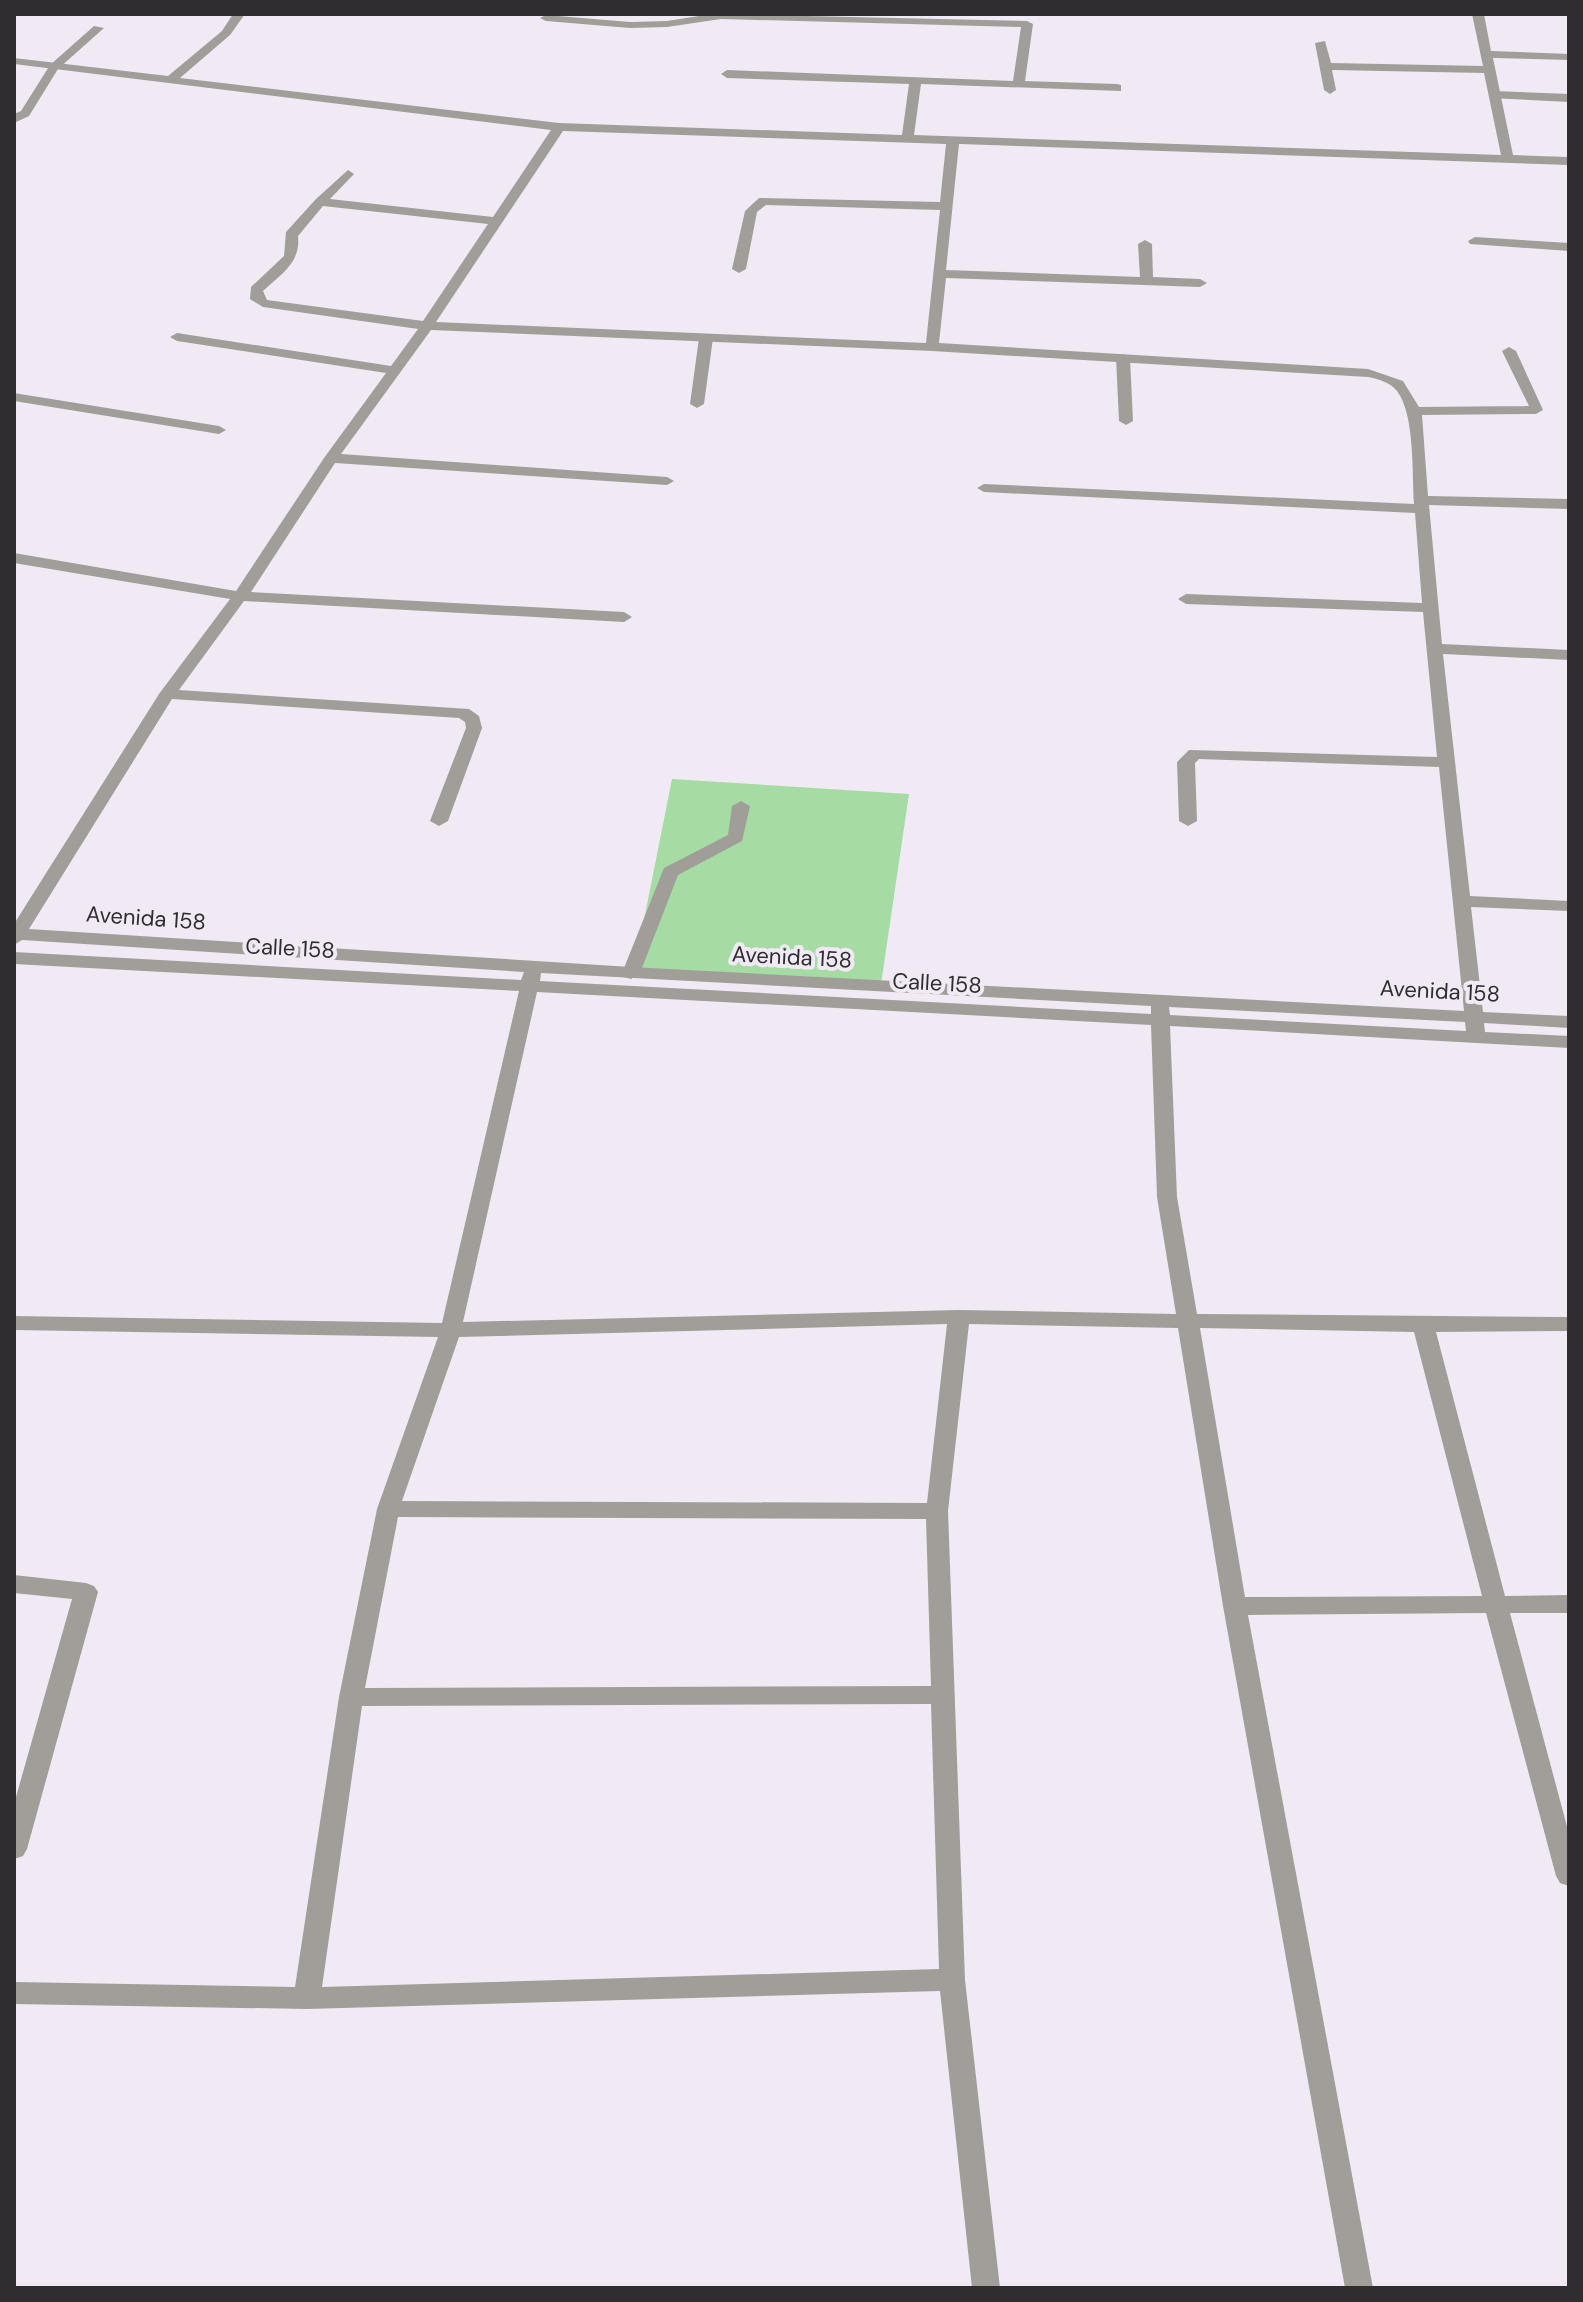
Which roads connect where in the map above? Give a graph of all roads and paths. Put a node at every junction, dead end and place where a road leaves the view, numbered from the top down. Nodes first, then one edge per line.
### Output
1 (239, 14) edge
2 (1478, 14) edge
3 (546, 18) dead end
4 (98, 28) dead end
5 (1321, 43) dead end
6 (1486, 54) junction
7 (1569, 57) edge
8 (14, 61) edge
9 (1325, 66) junction
10 (54, 67) junction
11 (1489, 70) junction
12 (727, 74) dead end
13 (916, 79) junction
14 (170, 80) junction
15 (1019, 83) junction
16 (1117, 88) dead end
17 (1330, 90) dead end
18 (1494, 95) junction
19 (1568, 103) edge
20 (14, 119) edge
21 (559, 127) junction
22 (907, 139) junction
23 (953, 140) junction
24 (1508, 160) junction
25 (1569, 161) edge
26 (348, 174) dead end
27 (320, 202) junction
28 (947, 206) junction
29 (497, 221) junction
30 (1475, 241) dead end
31 (1145, 244) dead end
32 (1569, 247) edge
33 (739, 269) dead end
34 (937, 274) junction
35 (1147, 282) junction
36 (1200, 283) dead end
37 (427, 326) junction
38 (177, 337) dead end
39 (706, 338) junction
40 (932, 347) junction
41 (1509, 351) dead end
42 (1123, 358) junction
43 (393, 370) junction
44 (14, 397) edge
45 (697, 404) dead end
46 (1414, 411) junction
47 (1126, 421) dead end
48 (219, 430) dead end
49 (331, 458) junction
50 (667, 481) dead end
51 (984, 488) dead end
52 (1569, 504) edge
53 (1423, 505) junction
54 (14, 558) edge
55 (240, 596) junction
56 (1186, 599) dead end
57 (1430, 608) junction
58 (624, 617) dead end
59 (1435, 649) junction
60 (1569, 655) edge
61 (167, 694) junction
62 (1448, 762) junction
63 (741, 806) dead end
64 (439, 821) dead end
65 (1188, 821) dead end
66 (1462, 901) junction
67 (1569, 906) edge
68 (15, 936) edge
69 (14, 958) edge
70 (631, 973) junction
71 (531, 976) junction
72 (1160, 1009) junction
73 (1474, 1017) junction
74 (1569, 1022) edge
75 (1476, 1037) junction
76 (1569, 1042) edge
77 (959, 1317) junction
78 (1186, 1319) junction
79 (14, 1323) edge
80 (1569, 1324) edge
81 (1423, 1325) junction
82 (451, 1330) junction
83 (388, 1509) junction
84 (937, 1511) junction
85 (14, 1584) edge
86 (1569, 1604) edge
87 (1235, 1606) junction
88 (1496, 1606) junction
89 (943, 1695) junction
90 (351, 1697) junction
91 (1558, 1802) edge
92 (14, 1848) edge
93 (1569, 1876) edge
94 (952, 1980) junction
95 (14, 1993) edge
96 (307, 1998) junction
97 (986, 2288) edge
98 (1359, 2288) edge

1 - 14 street
2 - 6 street
3 - 15 street
4 - 10 street
5 - 9 street
6 - 7 street
6 - 11 street
8 - 10 street
9 - 11 street
9 - 17 street
10 - 14 street
10 - 20 street
11 - 18 street
12 - 13 street
13 - 15 street
13 - 22 street
14 - 21 street
15 - 16 street
18 - 19 street
18 - 24 street
21 - 22 street
21 - 29 street
22 - 23 street
23 - 24 street
23 - 28 street
24 - 25 street
26 - 27 street
27 - 29 street
27 - 37 street
28 - 33 street
28 - 34 street
29 - 37 street
30 - 32 street
31 - 35 street
34 - 35 street
34 - 40 street
35 - 36 street
37 - 39 street
37 - 43 street
38 - 43 street
39 - 40 street
39 - 45 street
40 - 42 street
41 - 46 street
42 - 46 street
42 - 47 street
43 - 49 street
44 - 48 street
46 - 53 street
49 - 50 street
49 - 55 street
51 - 53 street
52 - 53 street
53 - 57 street
54 - 55 street
55 - 58 street
55 - 61 street
56 - 57 street
57 - 59 street
59 - 60 street
59 - 62 street
61 - 64 street
61 - 68 street
62 - 65 street
62 - 66 street
63 - 70 street
66 - 67 street
66 - 73 street
68 - 71 street, Avenida 158
69 - 71 street, Calle 158
70 - 71 street, Avenida 158
70 - 72 street, Avenida 158
71 - 72 street, Calle 158
71 - 82 street
72 - 73 street, Avenida 158
72 - 75 street, Calle 158
72 - 78 street
73 - 74 street, Avenida 158
73 - 75 street
75 - 76 street, Calle 158
77 - 78 street
77 - 82 street
77 - 84 street
78 - 81 street
78 - 87 street
79 - 82 street
80 - 81 street
81 - 88 street
82 - 83 street
83 - 84 street
83 - 90 street
84 - 89 street
85 - 92 street
86 - 88 street
87 - 88 street
87 - 98 street
88 - 91 street
89 - 90 street
89 - 94 street
90 - 96 street
91 - 93 street
94 - 96 street
94 - 97 street
95 - 96 street

